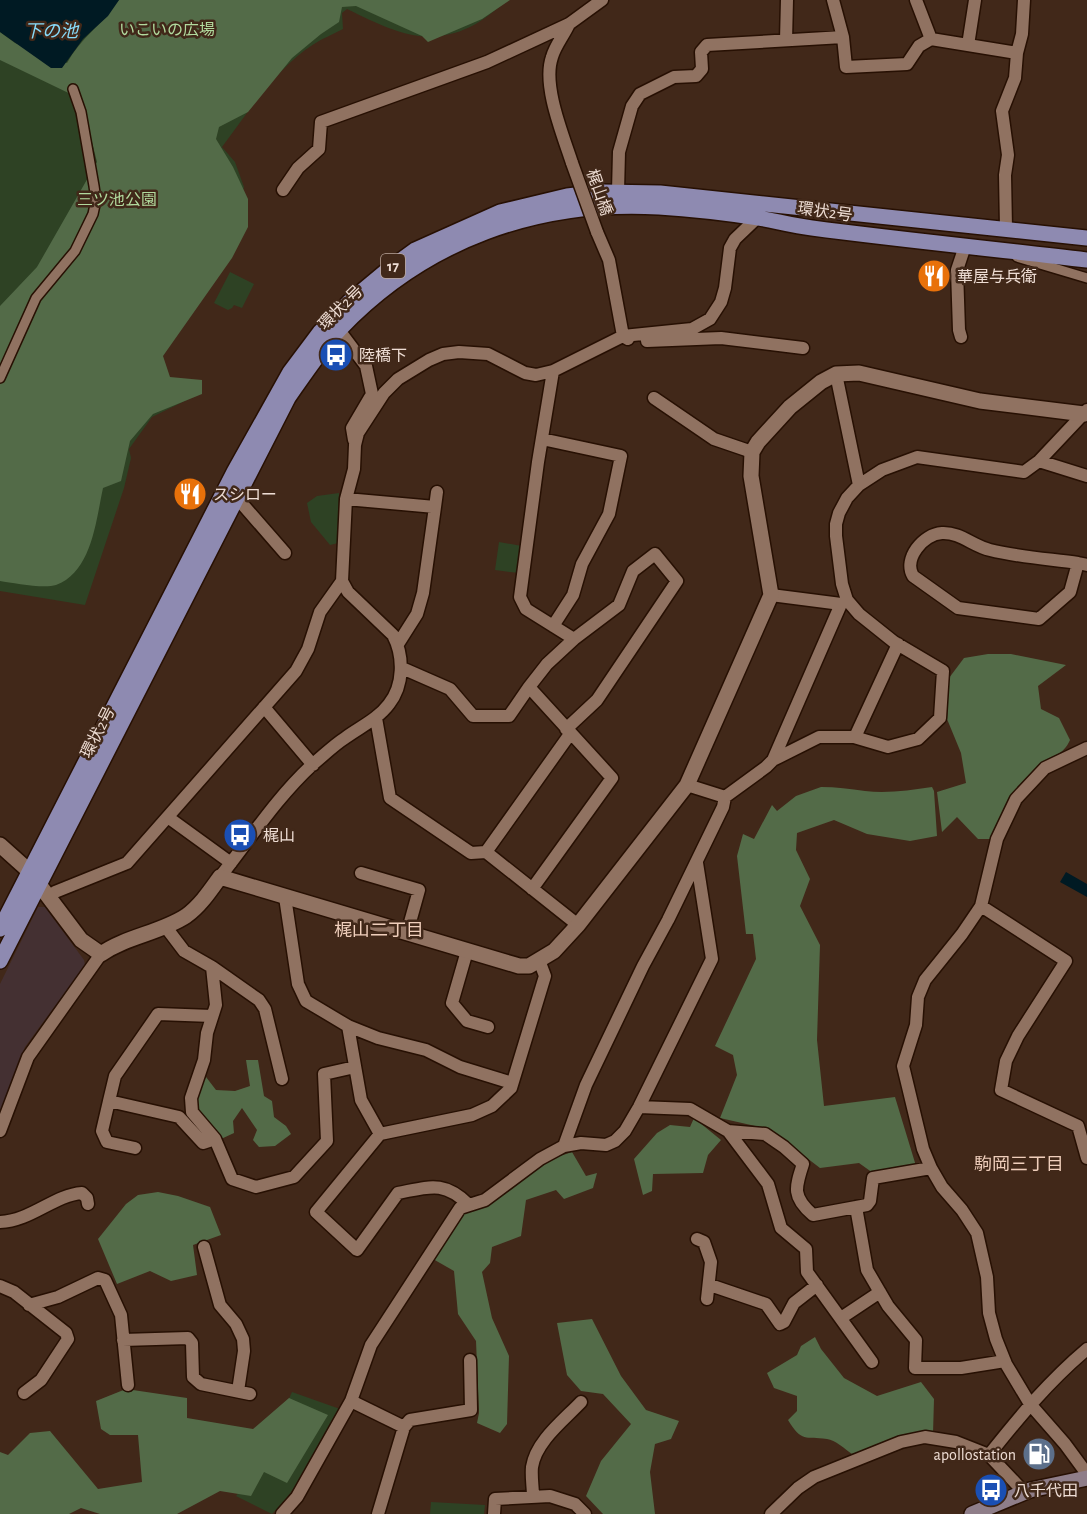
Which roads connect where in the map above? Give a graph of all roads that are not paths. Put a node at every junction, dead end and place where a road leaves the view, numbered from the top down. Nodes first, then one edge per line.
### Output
1 (602, 0) edge
2 (788, 0) edge
3 (833, 0) edge
4 (916, 0) edge
5 (975, 0) edge
6 (1024, 0) edge
7 (569, 24) junction
8 (843, 37) junction
9 (931, 39) junction
10 (786, 40) junction
11 (968, 45) junction
12 (1017, 52) junction
13 (73, 89) dead end
14 (283, 190) dead end
15 (618, 191) junction
16 (757, 218) junction
17 (1006, 228) junction
18 (1087, 238) edge
19 (964, 248) junction
20 (1087, 260) edge
21 (1087, 278) edge
22 (339, 330) junction
23 (623, 336) junction
24 (961, 337) dead end
25 (803, 348) dead end
26 (554, 371) junction
27 (836, 375) junction
28 (0, 378) edge
29 (654, 398) dead end
30 (1086, 412) edge
31 (542, 439) junction
32 (355, 445) junction
33 (752, 452) junction
34 (1039, 461) junction
35 (1087, 477) edge
36 (860, 485) junction
37 (438, 492) dead end
38 (237, 498) junction
39 (346, 499) junction
40 (435, 507) junction
41 (285, 553) dead end
42 (1082, 564) edge
43 (342, 581) junction
44 (771, 595) junction
45 (844, 602) junction
46 (553, 626) junction
47 (574, 639) junction
48 (398, 644) junction
49 (898, 644) junction
50 (402, 668) junction
51 (529, 687) junction
52 (264, 707) junction
53 (376, 718) junction
54 (568, 731) junction
55 (855, 737) junction
56 (1087, 748) edge
57 (773, 760) junction
58 (313, 765) junction
59 (687, 785) junction
60 (725, 797) junction
61 (169, 818) junction
62 (0, 845) edge
63 (486, 852) junction
64 (231, 863) junction
65 (697, 863) junction
66 (29, 871) junction
67 (361, 873) dead end
68 (220, 877) junction
69 (532, 889) junction
70 (44, 891) junction
71 (285, 897) junction
72 (981, 906) junction
73 (2, 920) edge
74 (578, 924) junction
75 (165, 926) junction
76 (407, 933) junction
77 (467, 951) junction
78 (101, 954) junction
79 (539, 960) junction
80 (0, 961) edge
81 (212, 967) junction
82 (212, 1016) junction
83 (348, 1026) junction
84 (488, 1027) dead end
85 (355, 1067) junction
86 (282, 1079) dead end
87 (512, 1083) junction
88 (109, 1101) junction
89 (639, 1107) junction
90 (2, 1116) edge
91 (0, 1131) edge
92 (728, 1131) junction
93 (380, 1134) junction
94 (214, 1139) junction
95 (564, 1146) junction
96 (135, 1148) dead end
97 (1087, 1158) edge
98 (931, 1168) junction
99 (88, 1204) dead end
100 (469, 1205) junction
101 (856, 1207) junction
102 (0, 1222) edge
103 (697, 1239) dead end
104 (204, 1247) dead end
105 (710, 1285) junction
106 (817, 1285) junction
107 (0, 1286) edge
108 (880, 1292) junction
109 (707, 1299) dead end
110 (29, 1305) junction
111 (841, 1318) junction
112 (123, 1340) junction
113 (1087, 1349) edge
114 (470, 1360) dead end
115 (1005, 1361) junction
116 (872, 1362) dead end
117 (128, 1385) dead end
118 (24, 1393) dead end
119 (351, 1401) junction
120 (581, 1402) dead end
121 (1030, 1404) junction
122 (404, 1427) junction
123 (989, 1455) junction
124 (1087, 1476) edge
125 (1024, 1492) junction
126 (533, 1497) junction
127 (282, 1514) edge
128 (378, 1514) edge
129 (494, 1514) edge
130 (585, 1514) edge
131 (771, 1514) edge
132 (972, 1514) edge

1 - 7 street
2 - 10 street
3 - 8 street
4 - 9 street
5 - 11 street
6 - 12 street
7 - 14 street
7 - 23 street, 梶山橋, bridge
8 - 9 street
8 - 10 street
9 - 11 street
10 - 15 street
11 - 12 street
12 - 17 street
13 - 28 street
15 - 17 main road, 環状2号 / 17
15 - 66 main road, 環状2号 / 17
16 - 19 main road, 環状2号 / 17
16 - 22 main road, 環状2号 / 17
16 - 23 street
17 - 18 main road, 環状2号 / 17
19 - 20 main road, 環状2号 / 17
19 - 21 street
19 - 24 street
22 - 32 street
22 - 38 main road, 環状2号 / 17
23 - 25 street
23 - 26 street
26 - 31 street
26 - 32 street
27 - 30 street
27 - 33 street
27 - 36 street
29 - 33 street
30 - 34 street
31 - 46 street
31 - 46 street
32 - 39 street
33 - 44 street
34 - 35 street
34 - 36 street
36 - 45 street
37 - 40 street
38 - 41 street
38 - 70 main road, 環状2号 / 17
39 - 40 street
39 - 43 street
40 - 48 street
42 - 42 street
43 - 48 street
43 - 52 street
44 - 45 street
44 - 59 street
45 - 49 street
45 - 57 street
46 - 47 street
47 - 51 street
47 - 54 street
48 - 50 street
49 - 55 street
49 - 55 street
50 - 51 street
50 - 53 street
51 - 54 street
52 - 58 street
52 - 61 street
53 - 58 street
53 - 63 street
54 - 63 street
54 - 69 street
55 - 57 street
56 - 72 street
57 - 60 street
58 - 64 street
59 - 60 street
59 - 74 street
60 - 65 street
61 - 64 street
61 - 70 street
62 - 66 street
63 - 69 street
64 - 68 street
65 - 89 street
65 - 95 street
66 - 70 street
66 - 73 main road, 環状2号 / 17
67 - 76 street
68 - 71 street
68 - 75 street
69 - 74 street
70 - 78 street
70 - 80 main road, 環状2号 / 17
71 - 76 street
71 - 83 street
72 - 97 street
72 - 98 street
74 - 79 street
75 - 78 street
75 - 81 street
76 - 77 street
77 - 79 street
77 - 84 street
78 - 90 street
79 - 87 street
81 - 82 street
81 - 86 street
82 - 88 street
82 - 94 street
83 - 85 street
83 - 87 street
85 - 93 street
85 - 94 street
87 - 93 street
88 - 94 street
88 - 96 street
89 - 92 street
89 - 95 street
90 - 91 street
92 - 101 street
92 - 106 street
93 - 100 street
95 - 100 street
98 - 101 street
98 - 115 street
99 - 102 street
100 - 119 street
101 - 108 street
103 - 105 street
104 - 112 street
105 - 106 street
105 - 109 street
106 - 111 street
107 - 110 street
108 - 111 street
108 - 115 street
110 - 112 street
110 - 118 street
111 - 116 street
112 - 117 street
113 - 121 street
114 - 122 street
115 - 121 street
119 - 122 street
119 - 127 street
120 - 126 street
121 - 123 street
121 - 124 street
122 - 128 street
123 - 125 street
123 - 131 street
124 - 125 main road
125 - 132 main road
126 - 129 street
126 - 130 street

